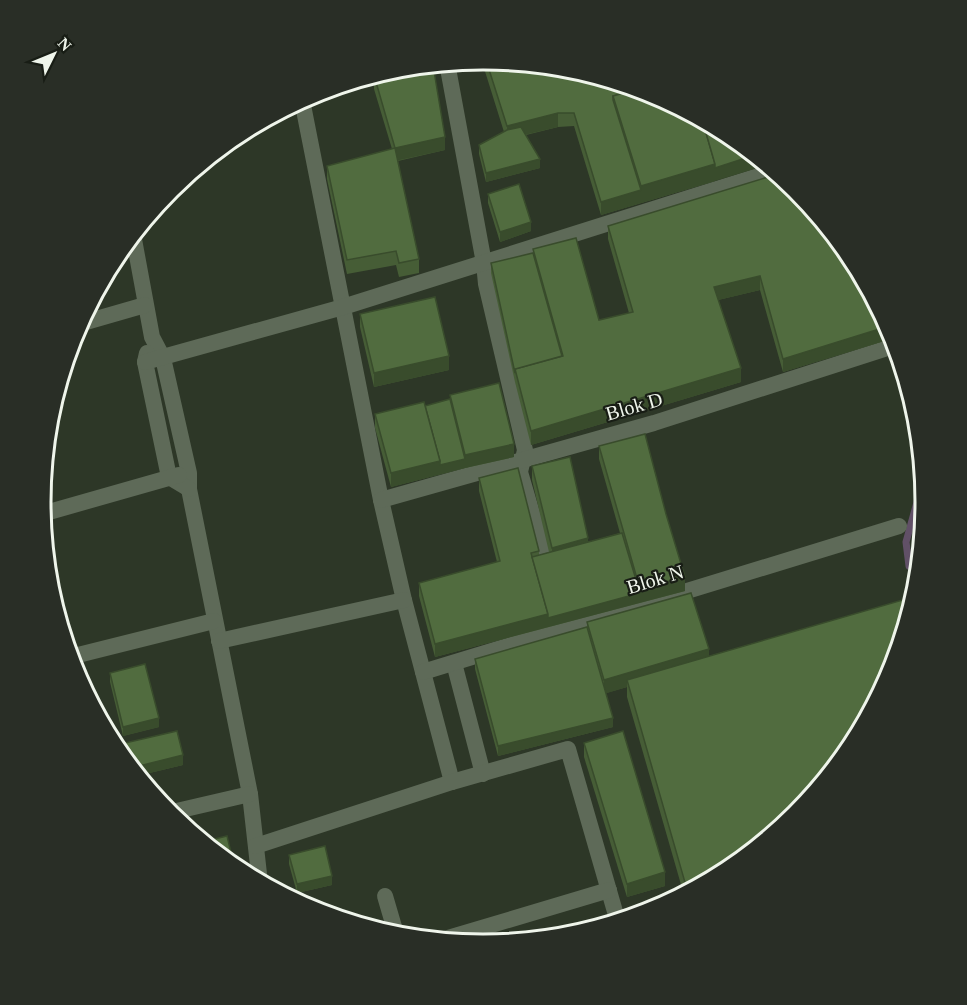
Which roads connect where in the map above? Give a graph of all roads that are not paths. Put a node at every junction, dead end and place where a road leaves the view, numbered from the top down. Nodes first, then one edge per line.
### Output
1 (449, 72) edge
2 (304, 110) edge
3 (765, 174) edge
4 (136, 245) edge
5 (484, 263) junction
6 (146, 305) junction
7 (343, 307) junction
8 (92, 320) edge
9 (152, 336) junction
10 (887, 348) edge
11 (164, 358) junction
12 (145, 362) junction
13 (522, 460) junction
14 (170, 477) junction
15 (189, 481) junction
16 (381, 500) junction
17 (51, 511) edge
18 (899, 526) dead end
19 (544, 554) edge
20 (404, 600) junction
21 (214, 621) junction
22 (219, 641) junction
23 (79, 655) edge
24 (454, 663) junction
25 (423, 672) junction
26 (587, 744) edge
27 (568, 749) junction
28 (483, 774) junction
29 (452, 782) junction
30 (250, 794) junction
31 (180, 810) edge
32 (256, 846) junction
33 (259, 872) edge
34 (609, 890) junction
35 (385, 896) dead end
36 (616, 914) edge
37 (394, 926) edge
38 (462, 934) edge

1 - 5 street
2 - 7 street
3 - 5 street
4 - 6 street
5 - 7 street
5 - 13 street
6 - 8 street
6 - 9 street
7 - 11 street
7 - 16 street
9 - 11 street
9 - 12 street
10 - 13 street, Blok D
11 - 12 street
11 - 15 street
12 - 14 street
13 - 16 street, Blok D
13 - 19 street
14 - 15 street
14 - 17 street
15 - 21 street
16 - 20 street
18 - 24 street, Blok N
20 - 22 street
20 - 25 street
21 - 22 street
21 - 23 street
22 - 30 street
24 - 25 street, Blok N
24 - 28 street
25 - 29 street
26 - 27 street
27 - 28 street
27 - 34 street
28 - 29 street
29 - 32 street
30 - 31 street
30 - 32 street
32 - 33 street
34 - 36 street
34 - 38 street
35 - 37 street

